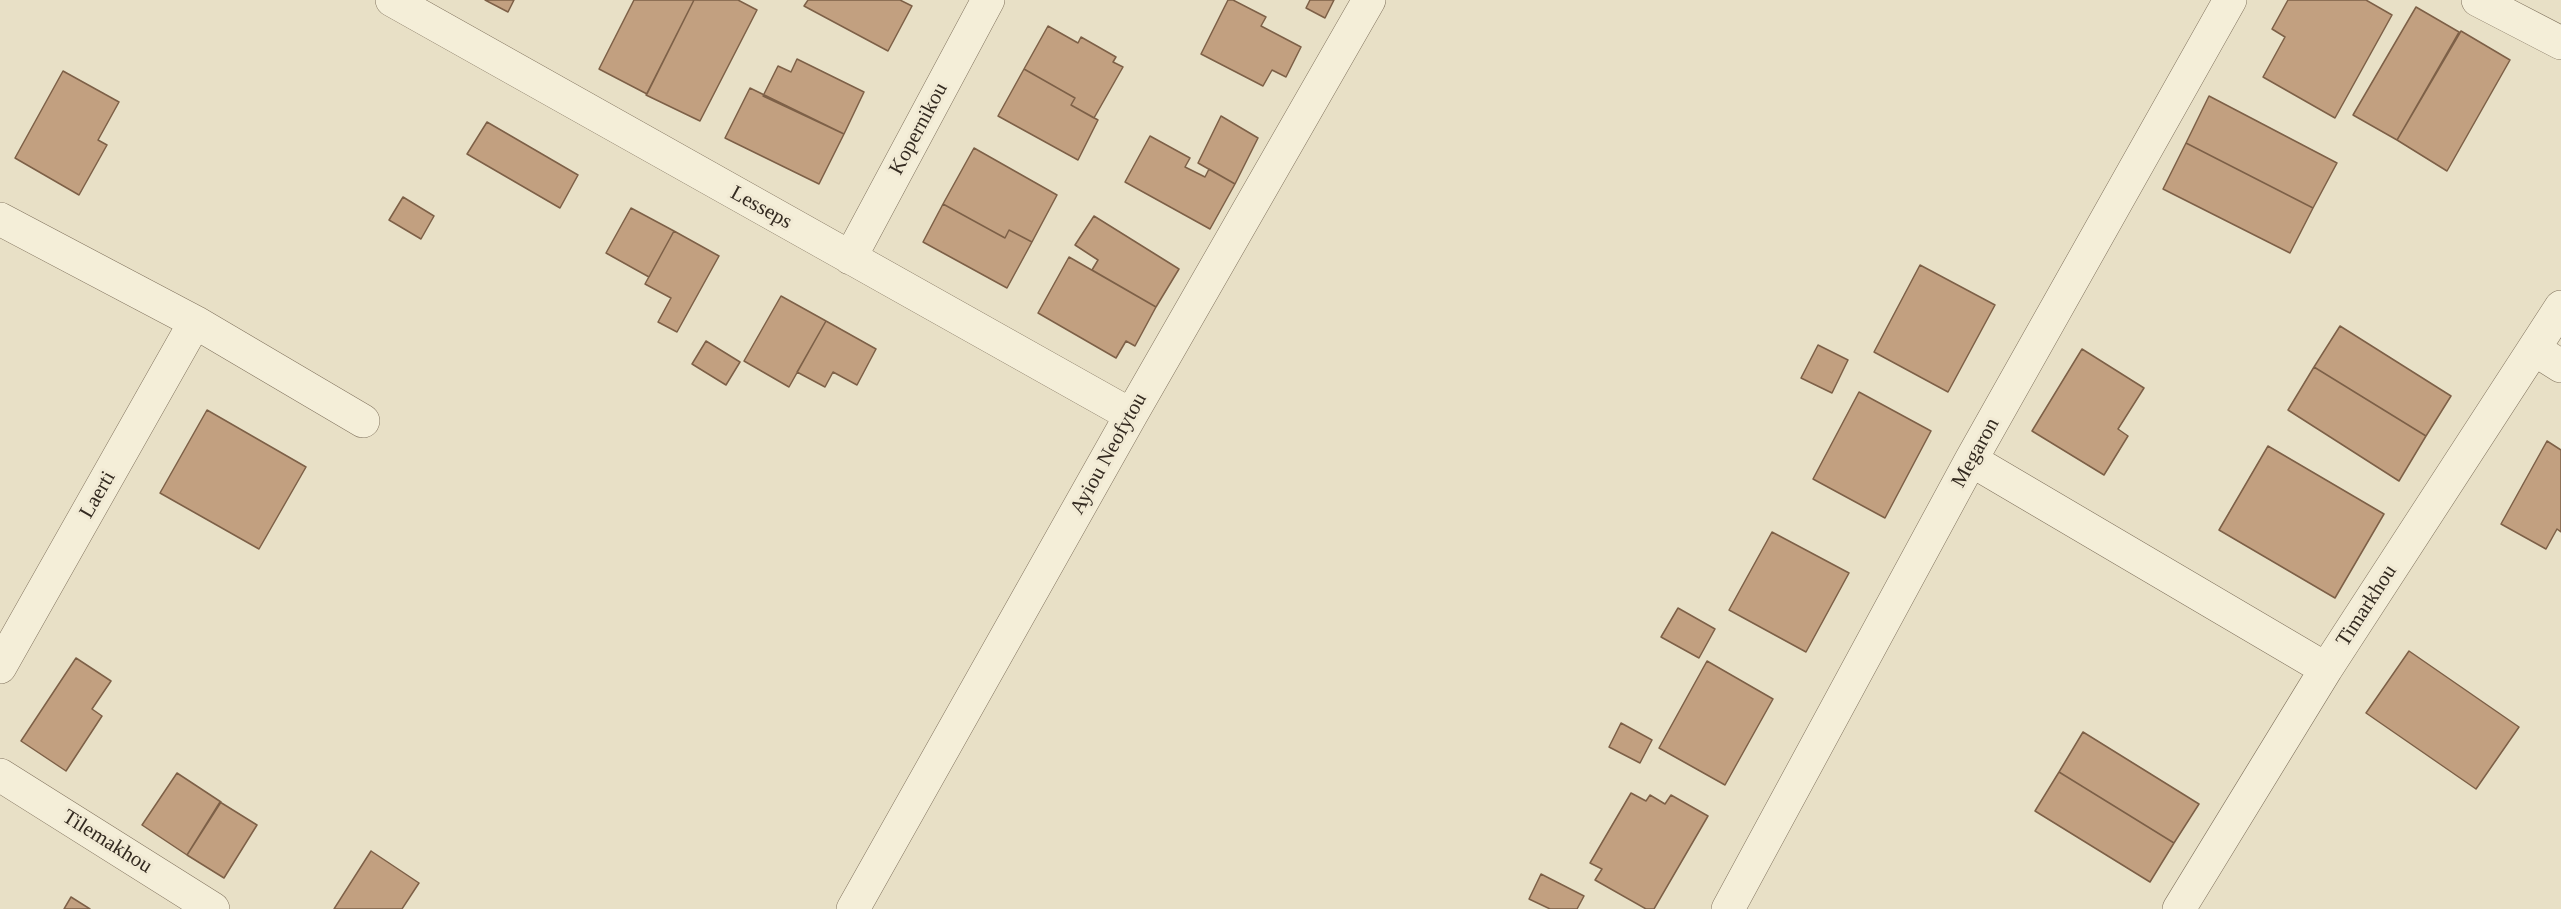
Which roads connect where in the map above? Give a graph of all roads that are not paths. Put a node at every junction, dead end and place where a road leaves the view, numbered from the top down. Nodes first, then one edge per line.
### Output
1 (392, 0) edge
2 (988, 0) edge
3 (1369, 0) edge
4 (2230, 0) edge
5 (2478, 0) edge
6 (2561, 43) edge
7 (0, 219) edge
8 (850, 258) junction
9 (2561, 307) edge
10 (195, 322) junction
11 (2548, 357) edge
12 (1131, 415) junction
13 (363, 421) dead end
14 (1971, 460) junction
15 (0, 667) edge
16 (2326, 669) junction
17 (0, 775) edge
18 (213, 909) edge
19 (852, 909) edge
20 (1728, 909) edge
21 (2179, 909) edge

1 - 8 street, Lesseps
2 - 8 street, Kopernikou
3 - 12 street, Ayiou Neofytou
4 - 14 street, Megaron
5 - 6 street
7 - 10 street
8 - 12 street, Lesseps
9 - 11 street, Timarkhou
10 - 13 street
10 - 15 street, Laerti
11 - 16 street, Timarkhou
12 - 19 street, Ayiou Neofytou
14 - 16 street
14 - 20 street, Megaron
16 - 21 street, Timarkhou
17 - 18 street, Tilemakhou

